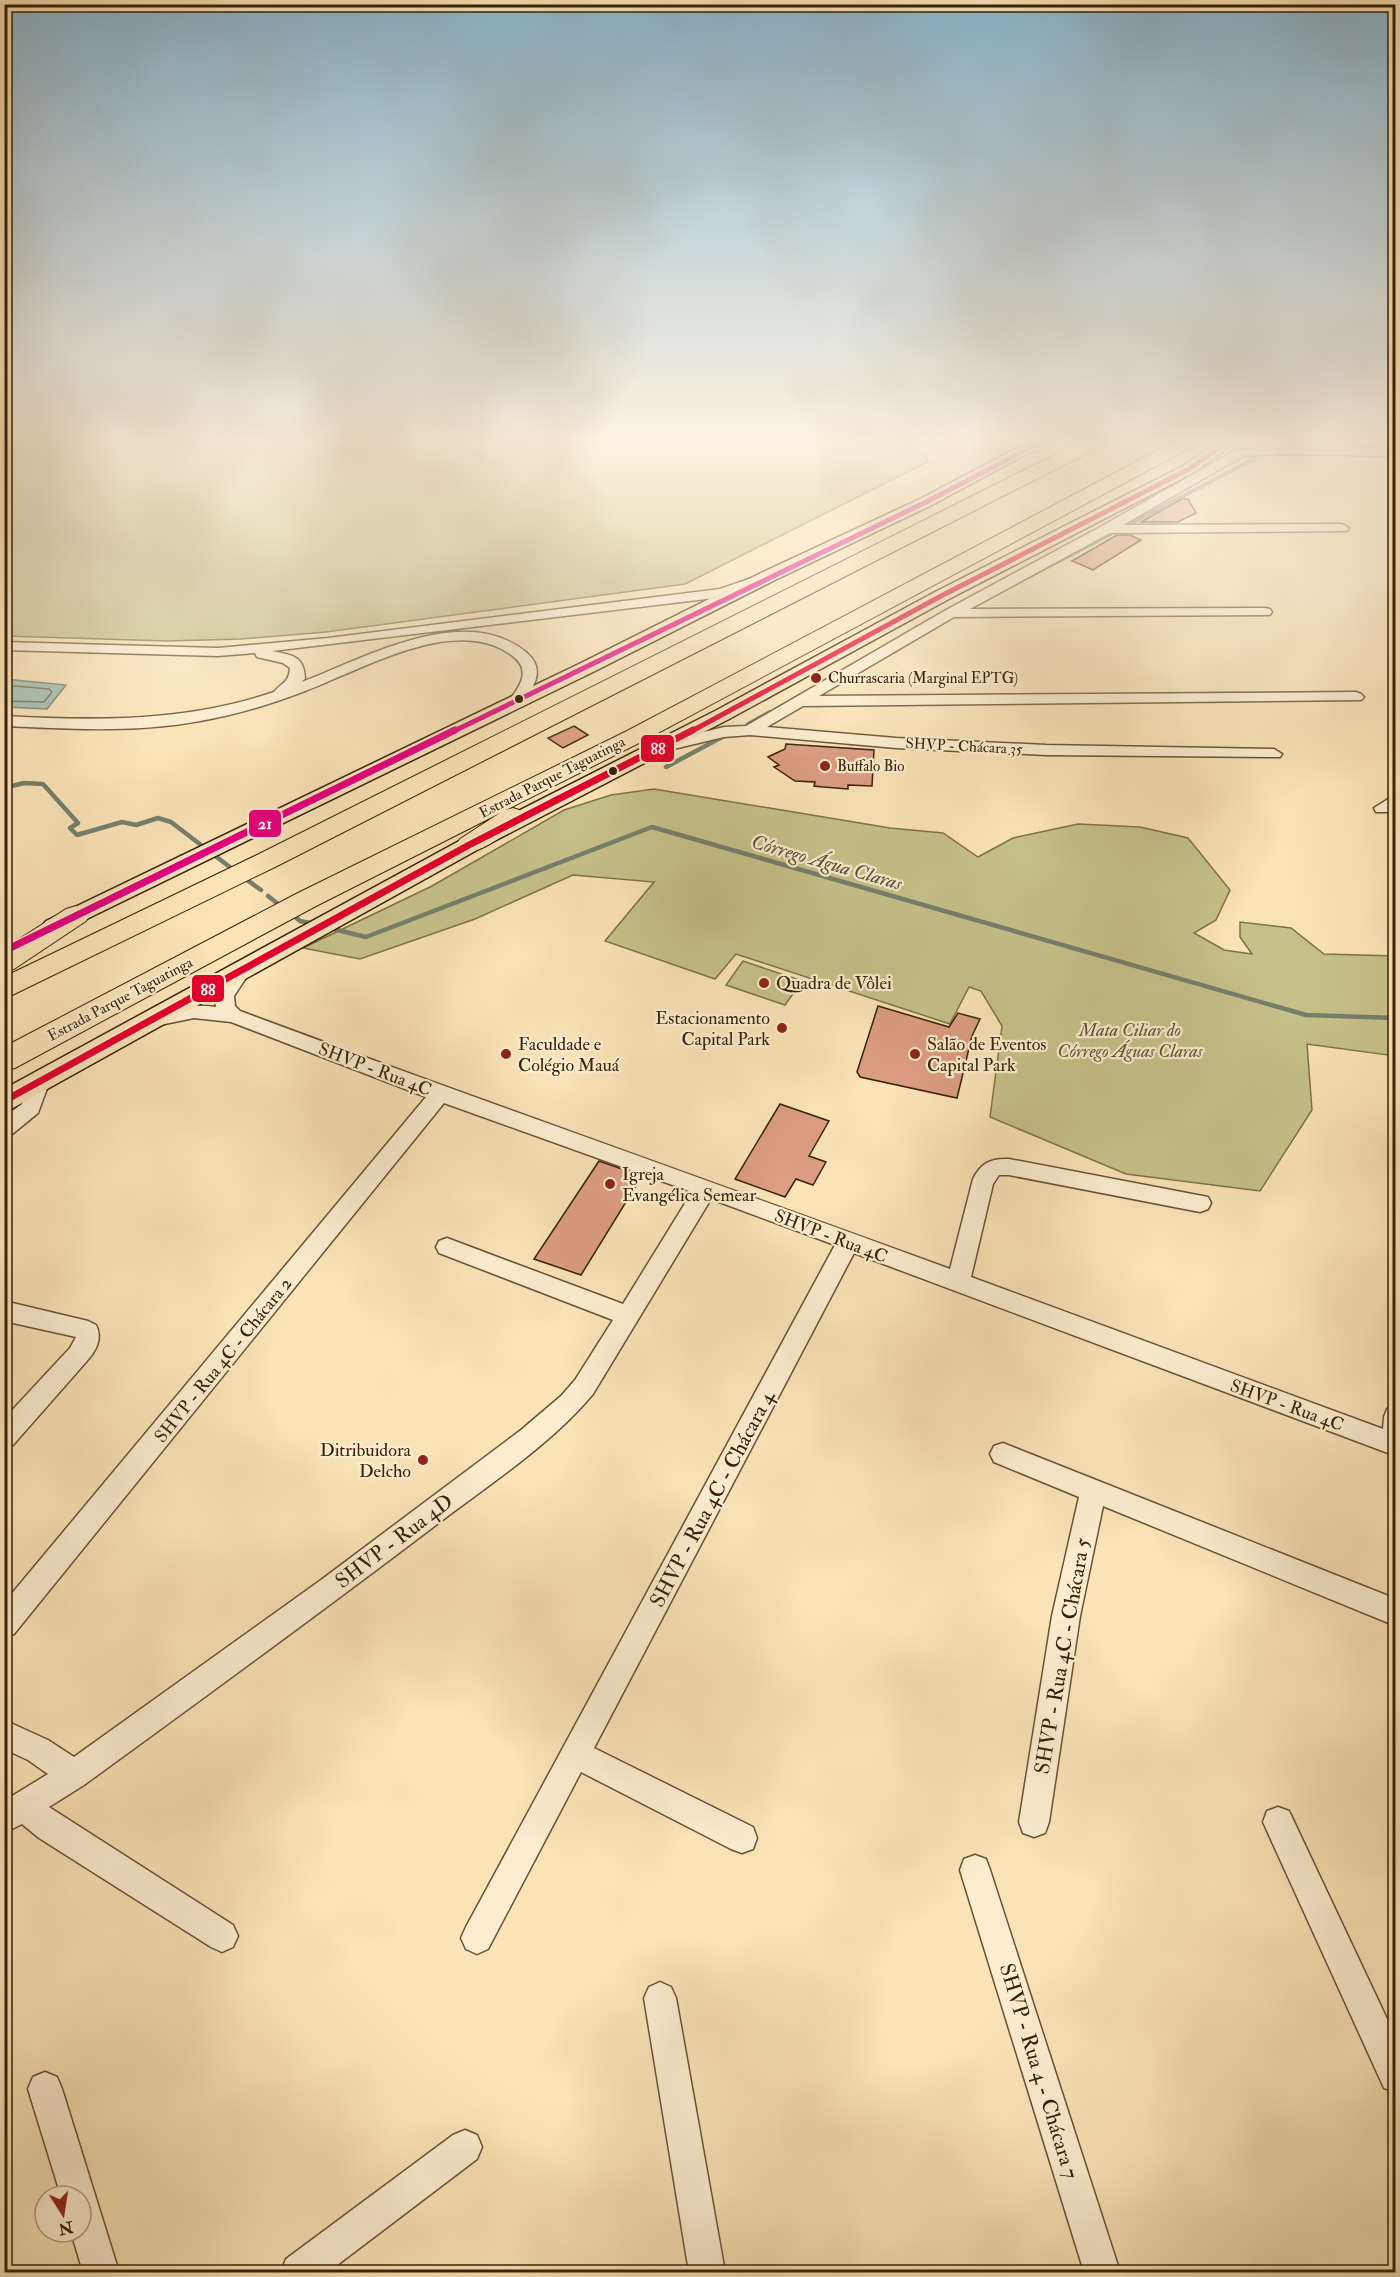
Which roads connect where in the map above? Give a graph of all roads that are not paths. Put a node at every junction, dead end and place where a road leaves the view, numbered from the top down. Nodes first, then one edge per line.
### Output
1 (834, 545) edge
2 (892, 545) edge
3 (995, 545) edge
4 (1040, 545) edge
5 (1077, 545) edge
6 (769, 576) junction
7 (1265, 612) dead end
8 (951, 613) junction
9 (4, 646) edge
10 (218, 652) junction
11 (1356, 697) dead end
12 (519, 698) junction
13 (799, 700) junction
14 (261, 702) junction
15 (4, 721) edge
16 (4, 729) edge
17 (750, 730) junction
18 (635, 736) junction
19 (657, 748) junction
20 (1274, 754) dead end
21 (469, 845) junction
22 (76, 915) junction
23 (4, 951) edge
24 (4, 962) edge
25 (243, 968) junction
26 (4, 989) edge
27 (233, 1016) junction
28 (151, 1020) junction
29 (4, 1060) edge
30 (39, 1083) junction
31 (441, 1094) junction
32 (4, 1101) edge
33 (4, 1129) edge
34 (706, 1188) junction
35 (1200, 1203) dead end
36 (848, 1243) junction
37 (447, 1247) dead end
38 (958, 1283) junction
39 (4, 1311) edge
40 (628, 1316) junction
41 (1395, 1417) edge
42 (4, 1437) edge
43 (1395, 1445) edge
44 (1003, 1454) dead end
45 (1093, 1491) junction
46 (1395, 1613) edge
47 (4, 1625) edge
48 (4, 1734) edge
49 (575, 1754) junction
50 (74, 1775) junction
51 (14, 1813) edge
52 (1034, 1822) dead end
53 (1278, 1822) dead end
54 (742, 1838) dead end
55 (975, 1870) dead end
56 (222, 1936) dead end
57 (477, 1938) dead end
58 (660, 1998) dead end
59 (1395, 2076) edge
60 (45, 2089) dead end
61 (465, 2147) dead end
62 (74, 2184) edge
63 (93, 2244) edge
64 (101, 2272) edge
65 (299, 2272) edge
66 (707, 2272) edge
67 (1102, 2272) edge

1 - 6 main road
2 - 26 highway
3 - 18 highway, Estrada Parque Taguatinga
4 - 19 main road
5 - 8 street
6 - 10 street
6 - 12 main road
7 - 8 street
8 - 13 street
9 - 10 street
10 - 14 street
11 - 13 street
12 - 14 street
12 - 22 main road
13 - 17 street
14 - 15 street
14 - 16 street
17 - 19 street, SHVP - Chácara 35
17 - 20 street, SHVP - Chácara 35
18 - 21 highway
18 - 29 highway, Estrada Parque Taguatinga
19 - 21 main road
21 - 25 main road
22 - 23 main road
22 - 24 highway
25 - 27 street
25 - 28 main road
27 - 28 street, SHVP - Rua 4C
27 - 31 street, SHVP - Rua 4C
28 - 30 main road
30 - 32 main road
30 - 33 street
31 - 34 street, SHVP - Rua 4C
31 - 47 street, SHVP - Rua 4C - Chácara 2
34 - 36 street, SHVP - Rua 4C
34 - 40 street, SHVP - Rua 4D
35 - 38 street
36 - 38 street, SHVP - Rua 4C
36 - 49 street, SHVP - Rua 4C - Chácara 4
37 - 40 street
38 - 43 street, SHVP - Rua 4C
39 - 42 street
40 - 50 street, SHVP - Rua 4D
41 - 43 street
44 - 45 street
45 - 46 street
45 - 52 street, SHVP - Rua 4C - Chácara 5
48 - 50 street
49 - 54 street
49 - 57 street, SHVP - Rua 4C - Chácara 4
50 - 51 street, SHVP - Rua 4D
51 - 56 street
53 - 59 street
55 - 67 street, SHVP - Rua 4 - Chácara 7
58 - 66 street
60 - 62 street
61 - 65 street
63 - 64 street

